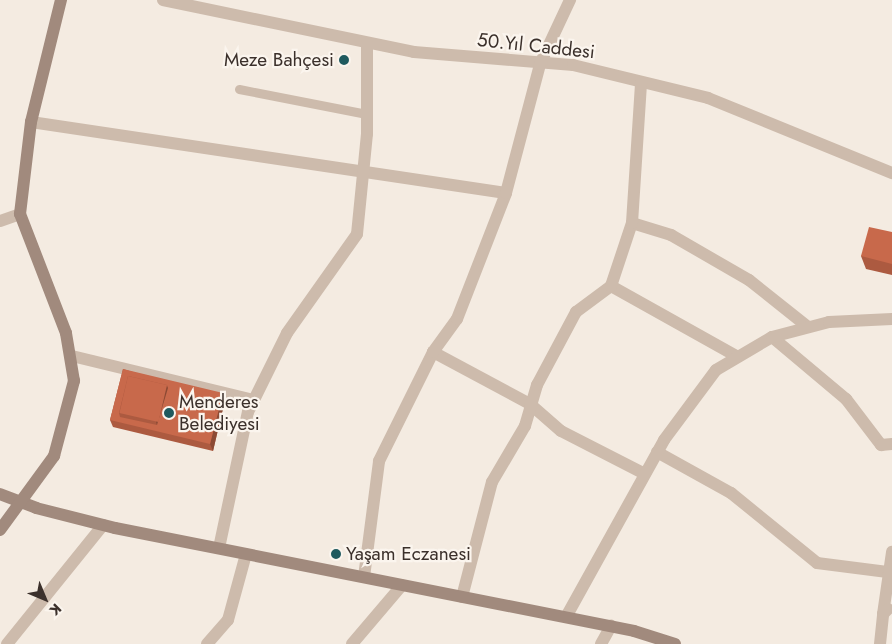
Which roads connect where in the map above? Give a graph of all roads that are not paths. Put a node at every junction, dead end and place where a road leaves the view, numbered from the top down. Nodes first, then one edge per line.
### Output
1 (61, 0) edge
2 (163, 0) edge
3 (570, 0) edge
4 (367, 44) junction
5 (540, 64) junction
6 (641, 82) junction
7 (239, 89) dead end
8 (367, 114) junction
9 (31, 122) junction
10 (363, 173) junction
11 (892, 173) edge
12 (506, 193) junction
13 (20, 214) junction
14 (0, 221) edge
15 (632, 223) junction
16 (610, 286) junction
17 (892, 319) edge
18 (808, 327) junction
19 (772, 337) junction
20 (433, 352) junction
21 (72, 356) junction
22 (738, 357) junction
23 (254, 400) junction
24 (530, 404) junction
25 (892, 444) edge
26 (657, 452) junction
27 (645, 474) junction
28 (0, 494) edge
29 (23, 503) junction
30 (103, 525) junction
31 (0, 530) edge
32 (219, 548) junction
33 (892, 552) edge
34 (246, 554) junction
35 (887, 572) junction
36 (364, 577) junction
37 (402, 585) junction
38 (462, 597) junction
39 (887, 610) edge
40 (566, 617) junction
41 (611, 626) junction
42 (7, 644) edge
43 (207, 644) edge
44 (352, 644) edge
45 (601, 644) edge
46 (675, 644) edge
47 (880, 644) edge

1 - 9 main road
2 - 4 street, 50.Yıl Caddesi
3 - 5 street
4 - 5 street, 50.Yıl Caddesi
4 - 8 street
5 - 6 street, 50.Yıl Caddesi
5 - 12 street
6 - 11 street, 50.Yıl Caddesi
6 - 15 street
7 - 8 lane
8 - 10 street
9 - 10 street
9 - 13 main road
10 - 12 street
10 - 23 street
12 - 20 street
13 - 14 street
13 - 21 main road
15 - 16 street
15 - 18 street
16 - 22 street
16 - 24 street
17 - 18 street
18 - 19 street
19 - 22 street
19 - 25 street
20 - 24 street
20 - 36 street
21 - 23 street
21 - 29 main road
22 - 26 street
23 - 32 street
24 - 27 street
24 - 38 street
26 - 27 street
26 - 35 street
27 - 40 street
28 - 29 main road
29 - 30 main road
29 - 31 main road
30 - 32 main road
30 - 42 street
32 - 34 main road
33 - 35 street
34 - 36 main road
34 - 43 street
35 - 39 street
36 - 37 main road
37 - 38 main road
37 - 44 street
38 - 40 main road
39 - 47 street
40 - 41 main road
41 - 45 street
41 - 46 main road

